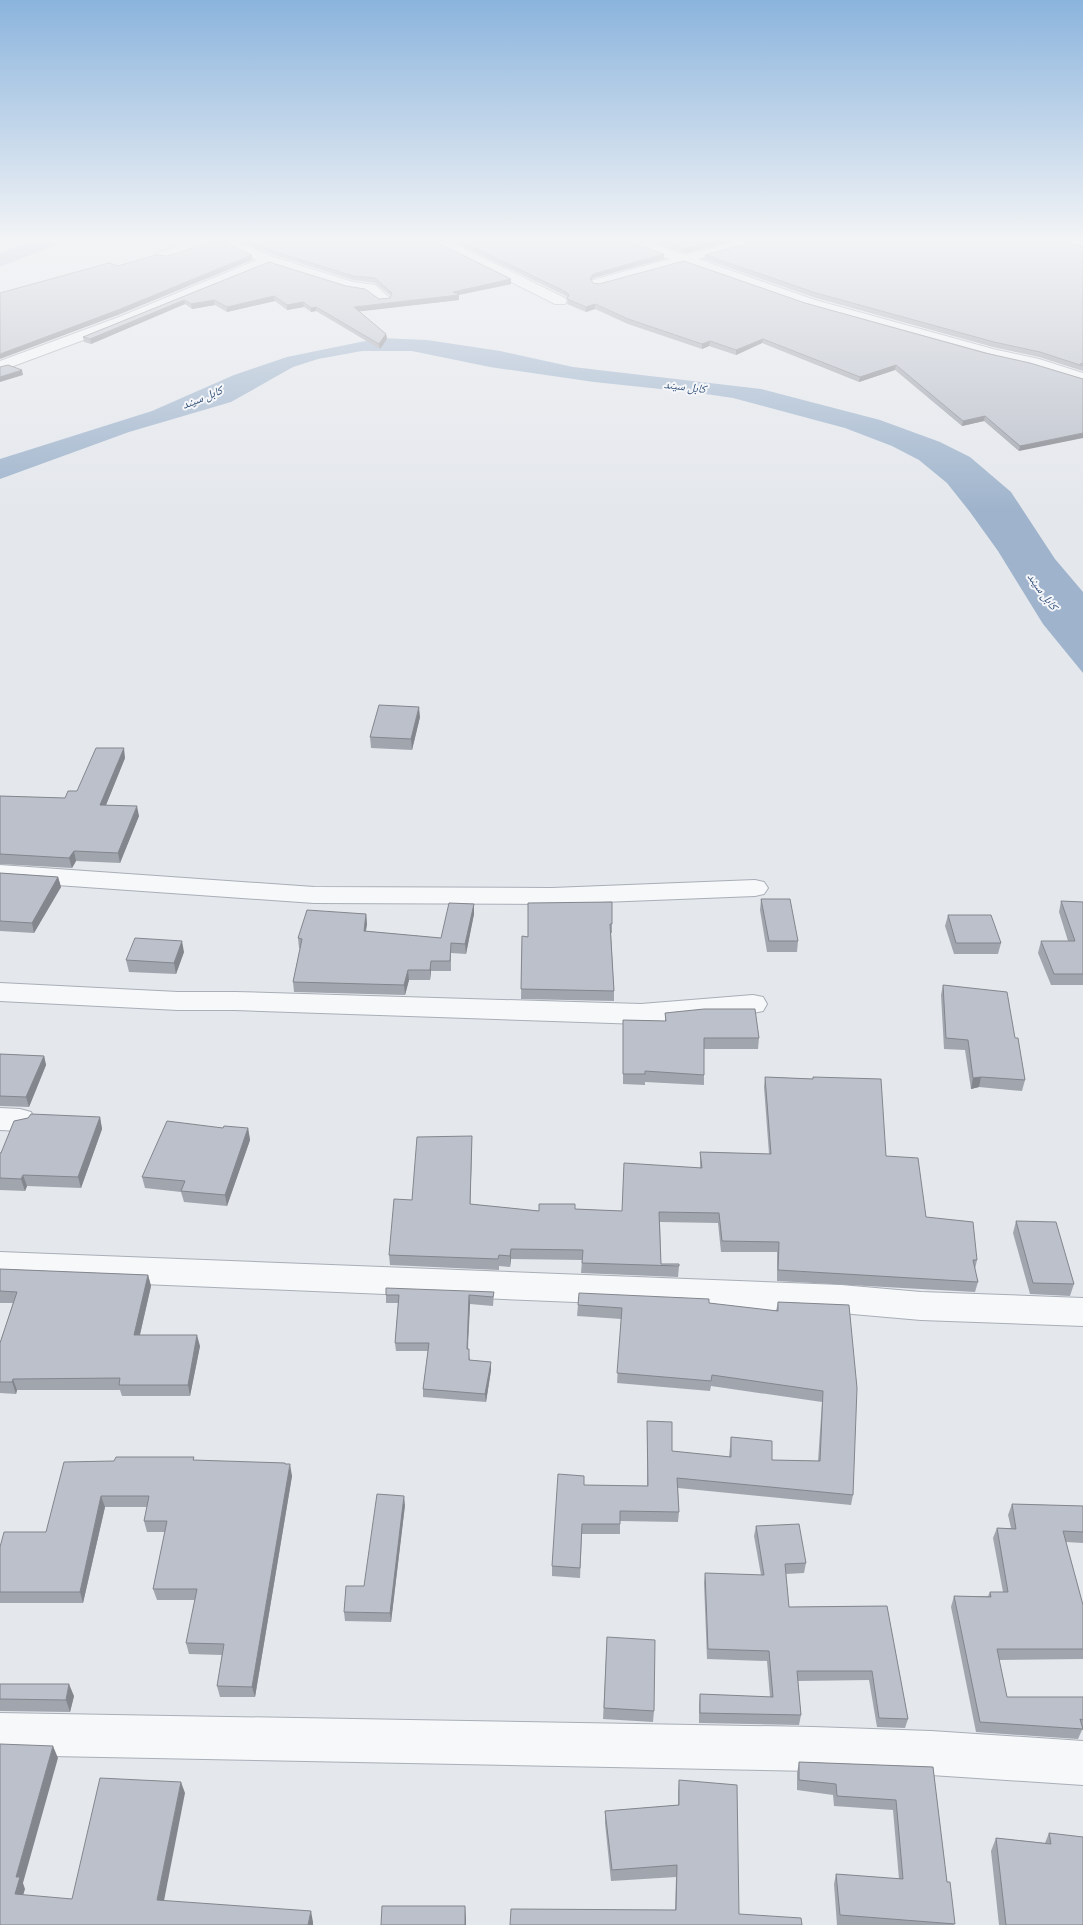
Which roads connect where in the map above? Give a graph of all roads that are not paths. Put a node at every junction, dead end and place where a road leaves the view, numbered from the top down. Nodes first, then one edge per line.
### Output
1 (95, 331) edge
2 (915, 331) edge
3 (0, 366) edge
4 (1083, 378) edge
5 (0, 873) edge
6 (756, 888) dead end
7 (0, 992) edge
8 (753, 1004) dead end
9 (0, 1265) edge
10 (1083, 1312) edge
11 (0, 1734) edge
12 (1083, 1763) edge

1 - 3 street
2 - 4 street
5 - 6 street
7 - 8 street
9 - 10 street
11 - 12 street

